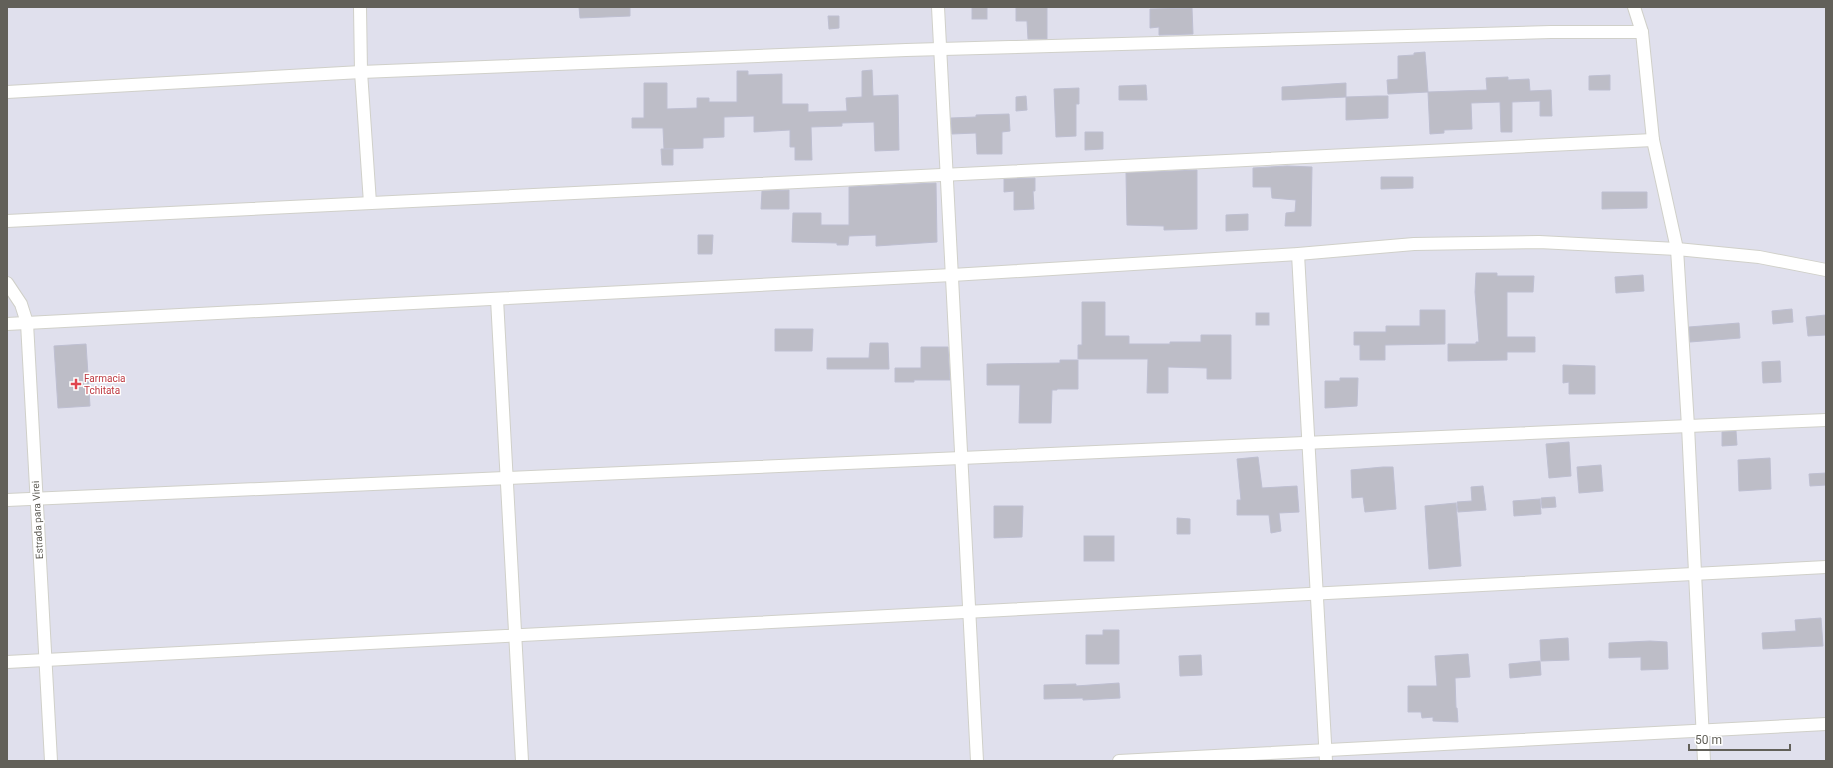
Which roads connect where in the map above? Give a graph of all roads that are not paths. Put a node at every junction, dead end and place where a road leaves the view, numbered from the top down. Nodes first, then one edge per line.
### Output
1 (360, 7) edge
2 (938, 7) edge
3 (1634, 7) edge
4 (1642, 32) junction
5 (940, 49) junction
6 (361, 72) junction
7 (7, 92) edge
8 (1653, 140) junction
9 (947, 174) junction
10 (370, 203) junction
11 (7, 221) edge
12 (1677, 249) junction
13 (1298, 254) junction
14 (1826, 270) edge
15 (952, 275) junction
16 (7, 284) edge
17 (497, 299) junction
18 (26, 323) junction
19 (7, 324) edge
20 (1826, 420) edge
21 (1688, 426) junction
22 (1308, 443) junction
23 (962, 459) junction
24 (507, 478) junction
25 (36, 499) junction
26 (7, 500) edge
27 (1826, 567) edge
28 (1695, 573) junction
29 (1317, 594) junction
30 (969, 612) junction
31 (515, 636) junction
32 (45, 660) junction
33 (7, 662) edge
34 (1826, 724) edge
35 (1702, 731) junction
36 (1326, 756) edge
37 (51, 761) edge
38 (522, 761) edge
39 (977, 761) edge
40 (1119, 761) edge
41 (1704, 761) edge

1 - 6 street
2 - 5 street
3 - 4 street
4 - 5 street
4 - 8 street
5 - 6 street
5 - 9 street
6 - 7 street
6 - 10 street
8 - 9 street
8 - 12 street
9 - 10 street
9 - 15 street
10 - 11 street
12 - 13 street
12 - 14 street
12 - 21 street
13 - 15 street
13 - 22 street
15 - 17 street
15 - 23 street
16 - 18 street, Estrada para Virei
17 - 18 street
17 - 24 street
18 - 19 street
18 - 25 street, Estrada para Virei
20 - 21 street
21 - 22 street
21 - 28 street
22 - 23 street
22 - 29 street
23 - 24 street
23 - 30 street
24 - 25 street
24 - 31 street
25 - 26 street
25 - 32 street, Estrada para Virei
27 - 28 street
28 - 29 street
28 - 35 street
29 - 30 street
29 - 36 street
30 - 31 street
30 - 39 street
31 - 32 street
31 - 38 street
32 - 33 street
32 - 37 street, Estrada para Virei
34 - 35 street
35 - 36 street
35 - 41 street
36 - 40 street

